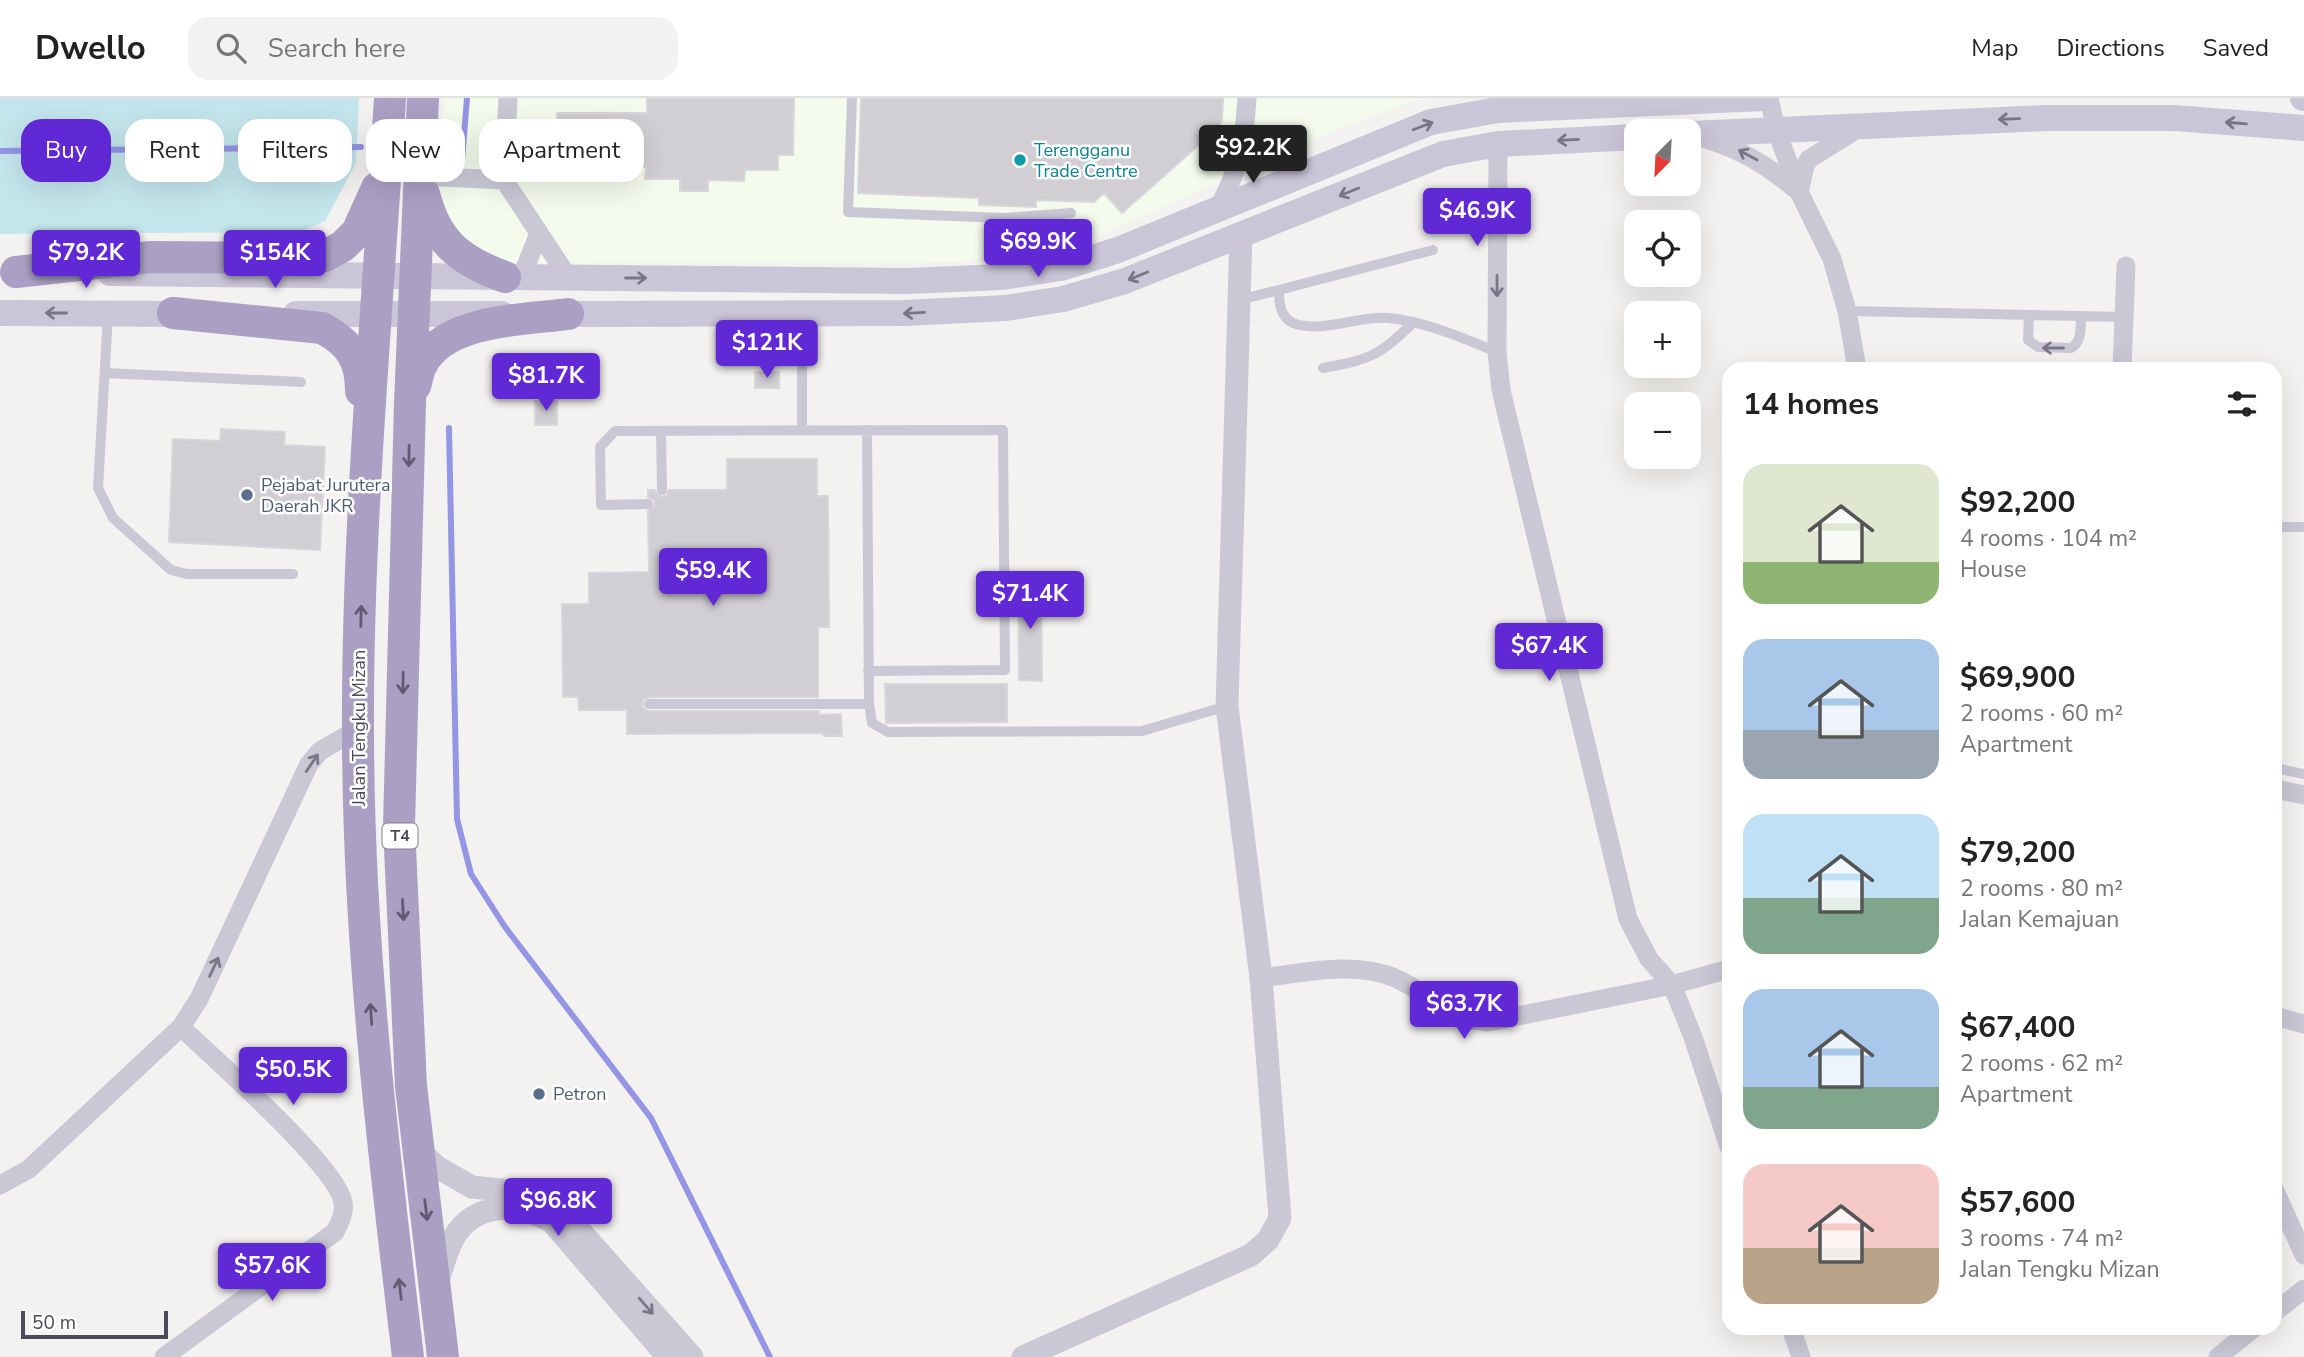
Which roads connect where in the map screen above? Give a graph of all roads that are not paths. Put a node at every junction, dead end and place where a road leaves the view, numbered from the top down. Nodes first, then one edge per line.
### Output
1 (390, 98) edge
2 (423, 98) edge
3 (508, 98) edge
4 (852, 98) edge
5 (1247, 98) edge
6 (1766, 98) edge
7 (1718, 99) edge
8 (389, 119) edge
9 (422, 119) edge
10 (507, 119) edge
11 (1864, 126) junction
12 (2304, 128) edge
13 (1776, 129) junction
14 (1701, 133) edge
15 (1624, 138) edge
16 (1701, 138) edge
17 (1498, 144) junction
18 (379, 182) edge
19 (384, 182) edge
20 (419, 182) edge
21 (421, 182) edge
22 (505, 182) edge
23 (1799, 192) junction
24 (1219, 207) junction
25 (1072, 213) dead end
26 (1004, 218) junction
27 (539, 233) junction
28 (1241, 235) junction
29 (1433, 250) dead end
30 (2126, 266) dead end
31 (8, 272) edge
32 (514, 276) junction
33 (379, 277) junction
34 (415, 277) junction
35 (568, 277) junction
36 (1002, 277) junction
37 (1279, 290) junction
38 (1239, 300) junction
39 (1847, 311) junction
40 (0, 313) edge
41 (108, 313) junction
42 (173, 313) junction
43 (802, 313) junction
44 (376, 314) junction
45 (414, 314) junction
46 (568, 314) junction
47 (2029, 315) junction
48 (2081, 316) junction
49 (2124, 317) junction
50 (1414, 322) junction
51 (1497, 352) junction
52 (1856, 362) edge
53 (2122, 362) edge
54 (1324, 368) dead end
55 (105, 373) junction
56 (301, 382) dead end
57 (410, 403) junction
58 (867, 430) junction
59 (662, 431) junction
60 (802, 431) junction
61 (662, 490) dead end
62 (648, 505) dead end
63 (2282, 527) edge
64 (2304, 527) edge
65 (363, 532) junction
66 (293, 574) dead end
67 (869, 670) junction
68 (649, 704) dead end
69 (869, 704) junction
70 (1227, 706) junction
71 (358, 729) junction
72 (2282, 769) edge
73 (2304, 774) edge
74 (2282, 790) edge
75 (2304, 795) edge
76 (1722, 971) edge
77 (1261, 978) junction
78 (1672, 985) junction
79 (2282, 1019) edge
80 (2304, 1024) edge
81 (181, 1027) junction
82 (1722, 1126) edge
83 (418, 1149) junction
84 (0, 1185) edge
85 (2282, 1206) edge
86 (2304, 1255) edge
87 (2304, 1289) edge
88 (435, 1290) junction
89 (2282, 1306) edge
90 (1793, 1335) edge
91 (2245, 1335) edge
92 (164, 1357) edge
93 (408, 1357) edge
94 (443, 1357) edge
95 (668, 1357) edge
96 (692, 1357) edge
97 (1024, 1357) edge
98 (1801, 1357) edge
99 (2218, 1357) edge

1 - 8 highway, Jalan Tengku Mizan / T4
2 - 9 highway, T4
3 - 10 street
4 - 26 lane
5 - 24 street
6 - 7 main road
6 - 13 street
24 -> 7 main road
12 -> 11 main road
11 - 13 main road
11 - 23 street
13 - 14 main road
13 - 23 street
15 -> 17 main road
23 -> 16 street
17 -> 28 main road
17 -> 51 street
18 - 31 highway
19 - 33 highway, Jalan Tengku Mizan / T4
20 - 34 highway, T4
21 - 32 highway
22 - 27 street
23 - 39 street
24 - 36 main road
25 - 26 lane
26 - 36 lane
27 - 32 street
27 - 35 street
28 - 38 street
28 -> 43 main road
29 - 37 lane
30 - 49 street
31 - 33 main road
32 - 34 main road
32 - 35 main road
33 - 34 main road
33 - 44 highway, Jalan Tengku Mizan / T4
34 - 45 highway, T4
35 -> 36 main road
37 - 38 lane
37 - 50 lane
38 - 70 street
39 - 47 lane
39 - 52 street
41 -> 40 main road
41 - 42 main road
41 - 55 lane
42 - 44 main road
42 - 65 highway
43 - 46 main road
43 - 60 lane
44 - 45 main road
44 - 65 highway, Jalan Tengku Mizan / T4
45 - 46 main road
45 - 57 highway, T4
46 - 57 highway
47 - 48 lane
48 -> 47 lane
48 - 49 lane
49 - 53 street
50 - 51 lane
50 - 54 lane
51 - 78 street
55 - 56 lane
55 - 66 lane
57 -> 83 highway, T4
58 - 60 lane
58 - 67 lane
58 - 67 lane
59 - 60 lane
59 - 61 lane
59 - 62 lane
63 - 64 lane
71 -> 65 highway, Jalan Tengku Mizan / T4
67 - 69 lane
68 - 69 lane
69 - 70 lane
70 - 77 street
81 -> 71 street
93 -> 71 highway, Jalan Tengku Mizan / T4
72 - 73 lane
74 - 75 street
76 - 78 street
77 - 78 street
77 - 97 street
78 - 82 street
79 - 80 street
81 - 84 street
81 - 92 street
83 -> 88 highway, T4
83 -> 96 street
85 - 86 street
87 - 89 street
88 - 94 highway, T4
88 - 95 street
90 - 98 street
91 - 99 street

